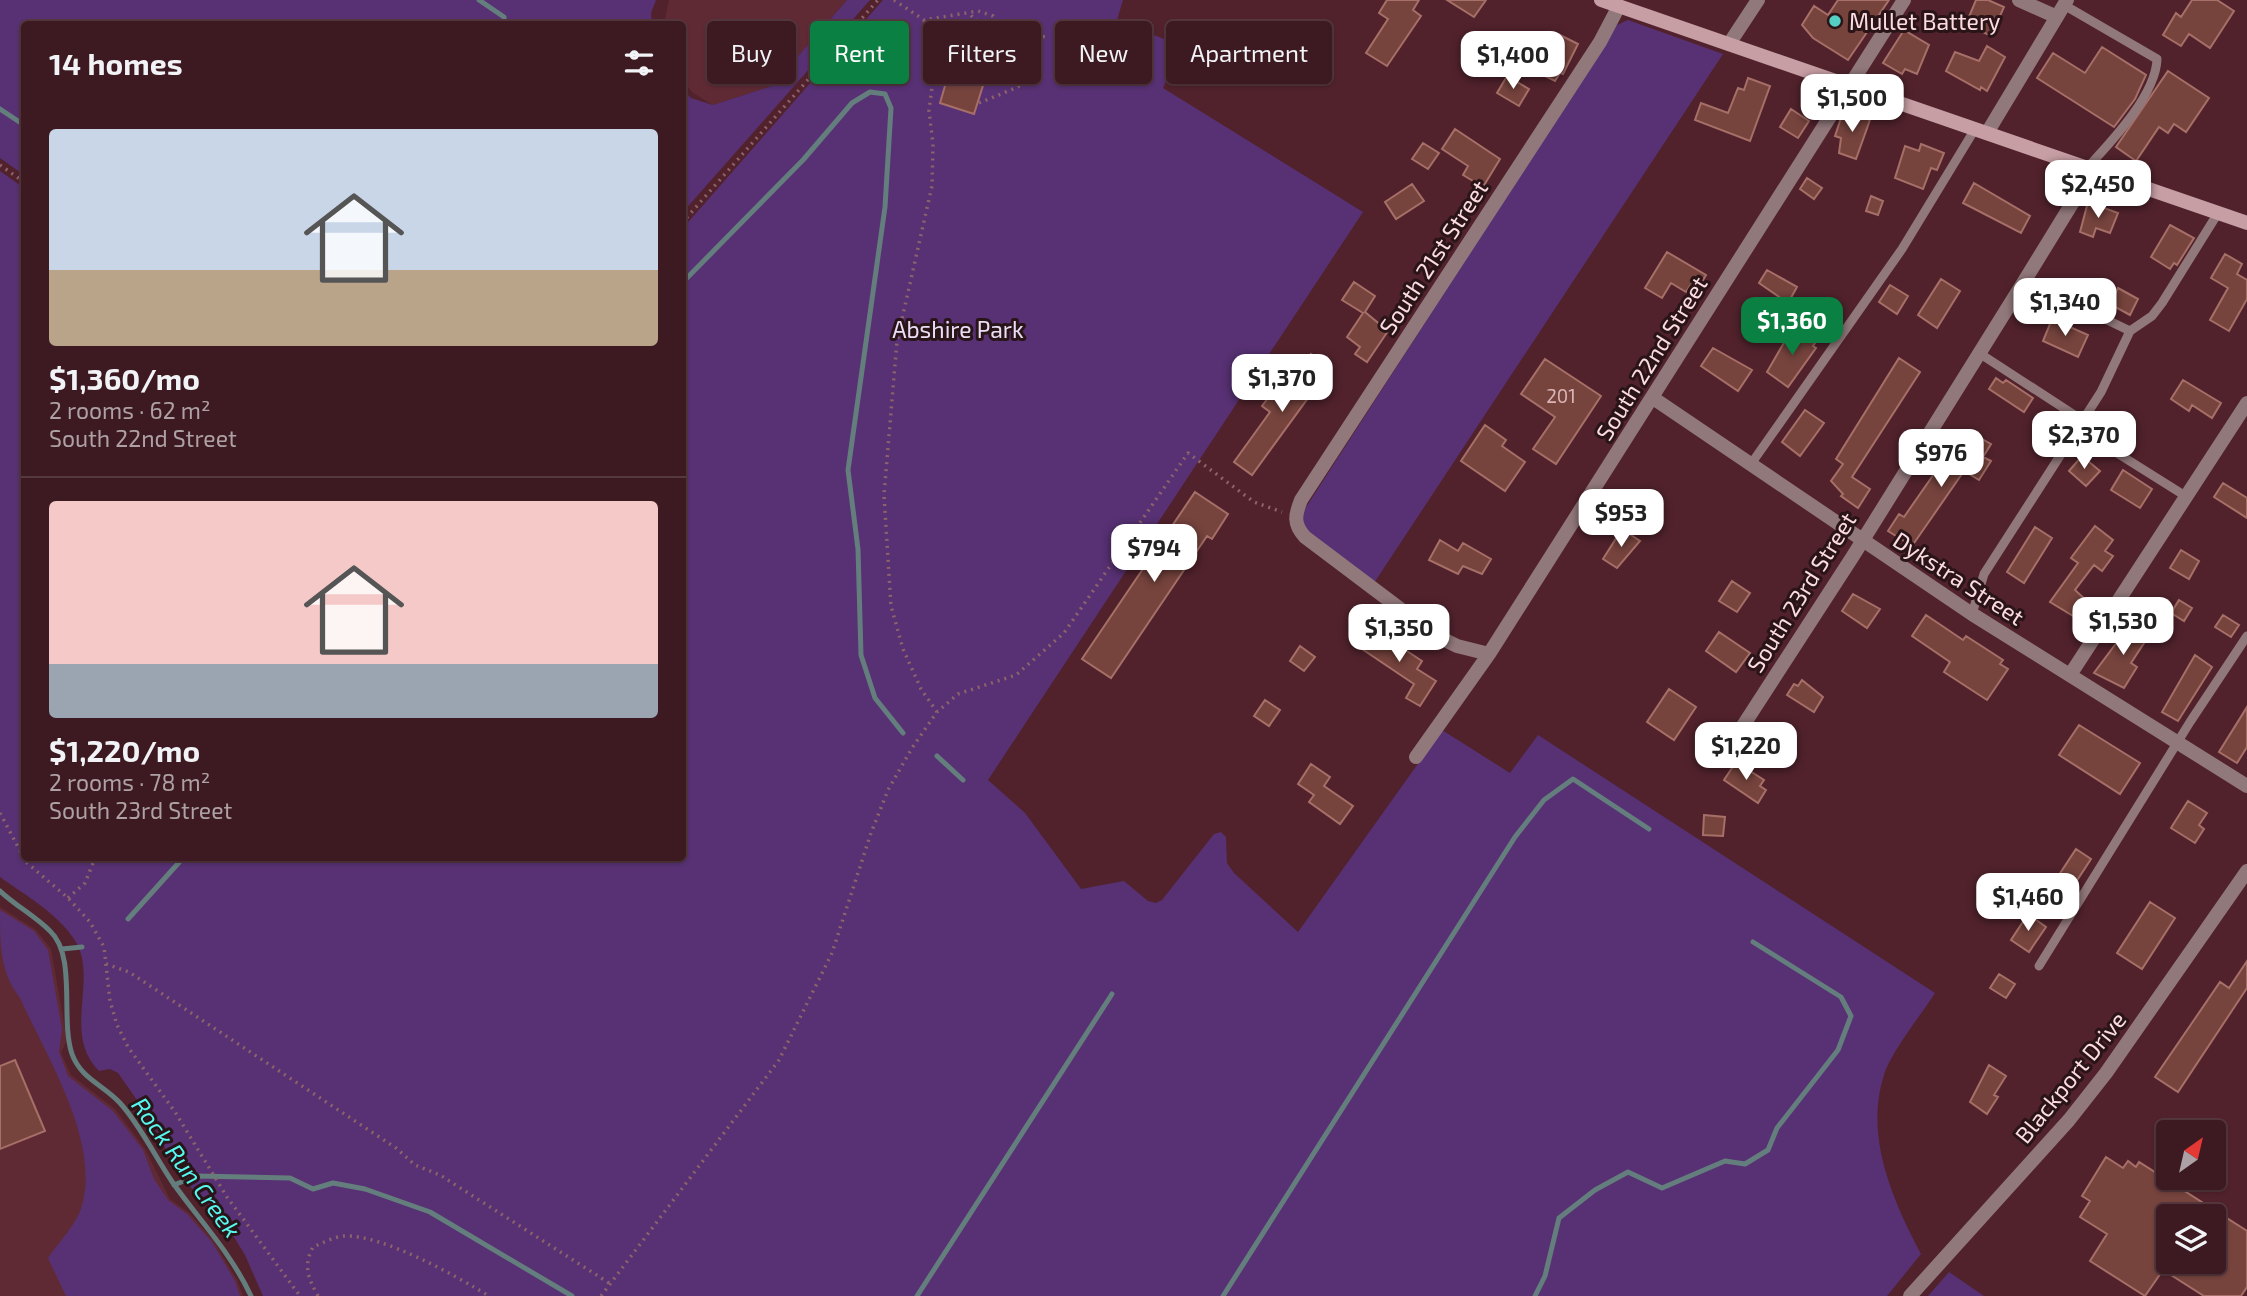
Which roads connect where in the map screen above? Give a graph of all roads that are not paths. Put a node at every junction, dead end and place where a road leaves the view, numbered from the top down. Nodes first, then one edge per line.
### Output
1 (1601, 0) edge
2 (1758, 0) edge
3 (1904, 0) edge
4 (2019, 0) edge
5 (1619, 6) junction
6 (2063, 7) edge
7 (1728, 44) junction
8 (1851, 86) junction
9 (1981, 131) junction
10 (2087, 168) junction
11 (2218, 214) junction
12 (2247, 223) edge
13 (2025, 280) junction
14 (2130, 331) junction
15 (1979, 353) junction
16 (1653, 398) junction
17 (2247, 403) edge
18 (2082, 420) junction
19 (1751, 464) junction
20 (2187, 497) junction
21 (1861, 541) junction
22 (1972, 614) junction
23 (2247, 636) edge
24 (1489, 654) junction
25 (2070, 675) junction
26 (2178, 743) junction
27 (1726, 752) dead end
28 (1416, 757) dead end
29 (2247, 786) edge
30 (2247, 871) edge
31 (2039, 967) dead end
32 (1910, 1296) edge

1 - 5 main road
2 - 7 street
3 - 8 street, South 22nd Street
4 - 6 street
5 - 7 main road
5 - 24 street, South 21st Street
6 - 9 street
6 - 10 lane
7 - 8 main road
8 - 9 main road
8 - 16 street, South 22nd Street
9 - 10 main road
9 - 19 lane
10 - 11 main road
10 - 13 street, South 23rd Street
11 - 12 main road
11 - 14 lane
13 - 14 lane
13 - 15 street, South 23rd Street
14 - 18 lane
15 - 18 lane
15 - 21 street, South 23rd Street
16 - 19 street, Dykstra Street
16 - 24 street, South 22nd Street
17 - 20 street
18 - 20 lane
18 - 22 lane
19 - 21 street, Dykstra Street
20 - 25 street
21 - 22 street, Dykstra Street
21 - 27 street, South 23rd Street
22 - 25 street, Dykstra Street
23 - 26 lane
24 - 28 street, South 22nd Street
25 - 26 street, Dykstra Street
26 - 29 street, Dykstra Street
26 - 31 lane
30 - 32 street, Blackport Drive

